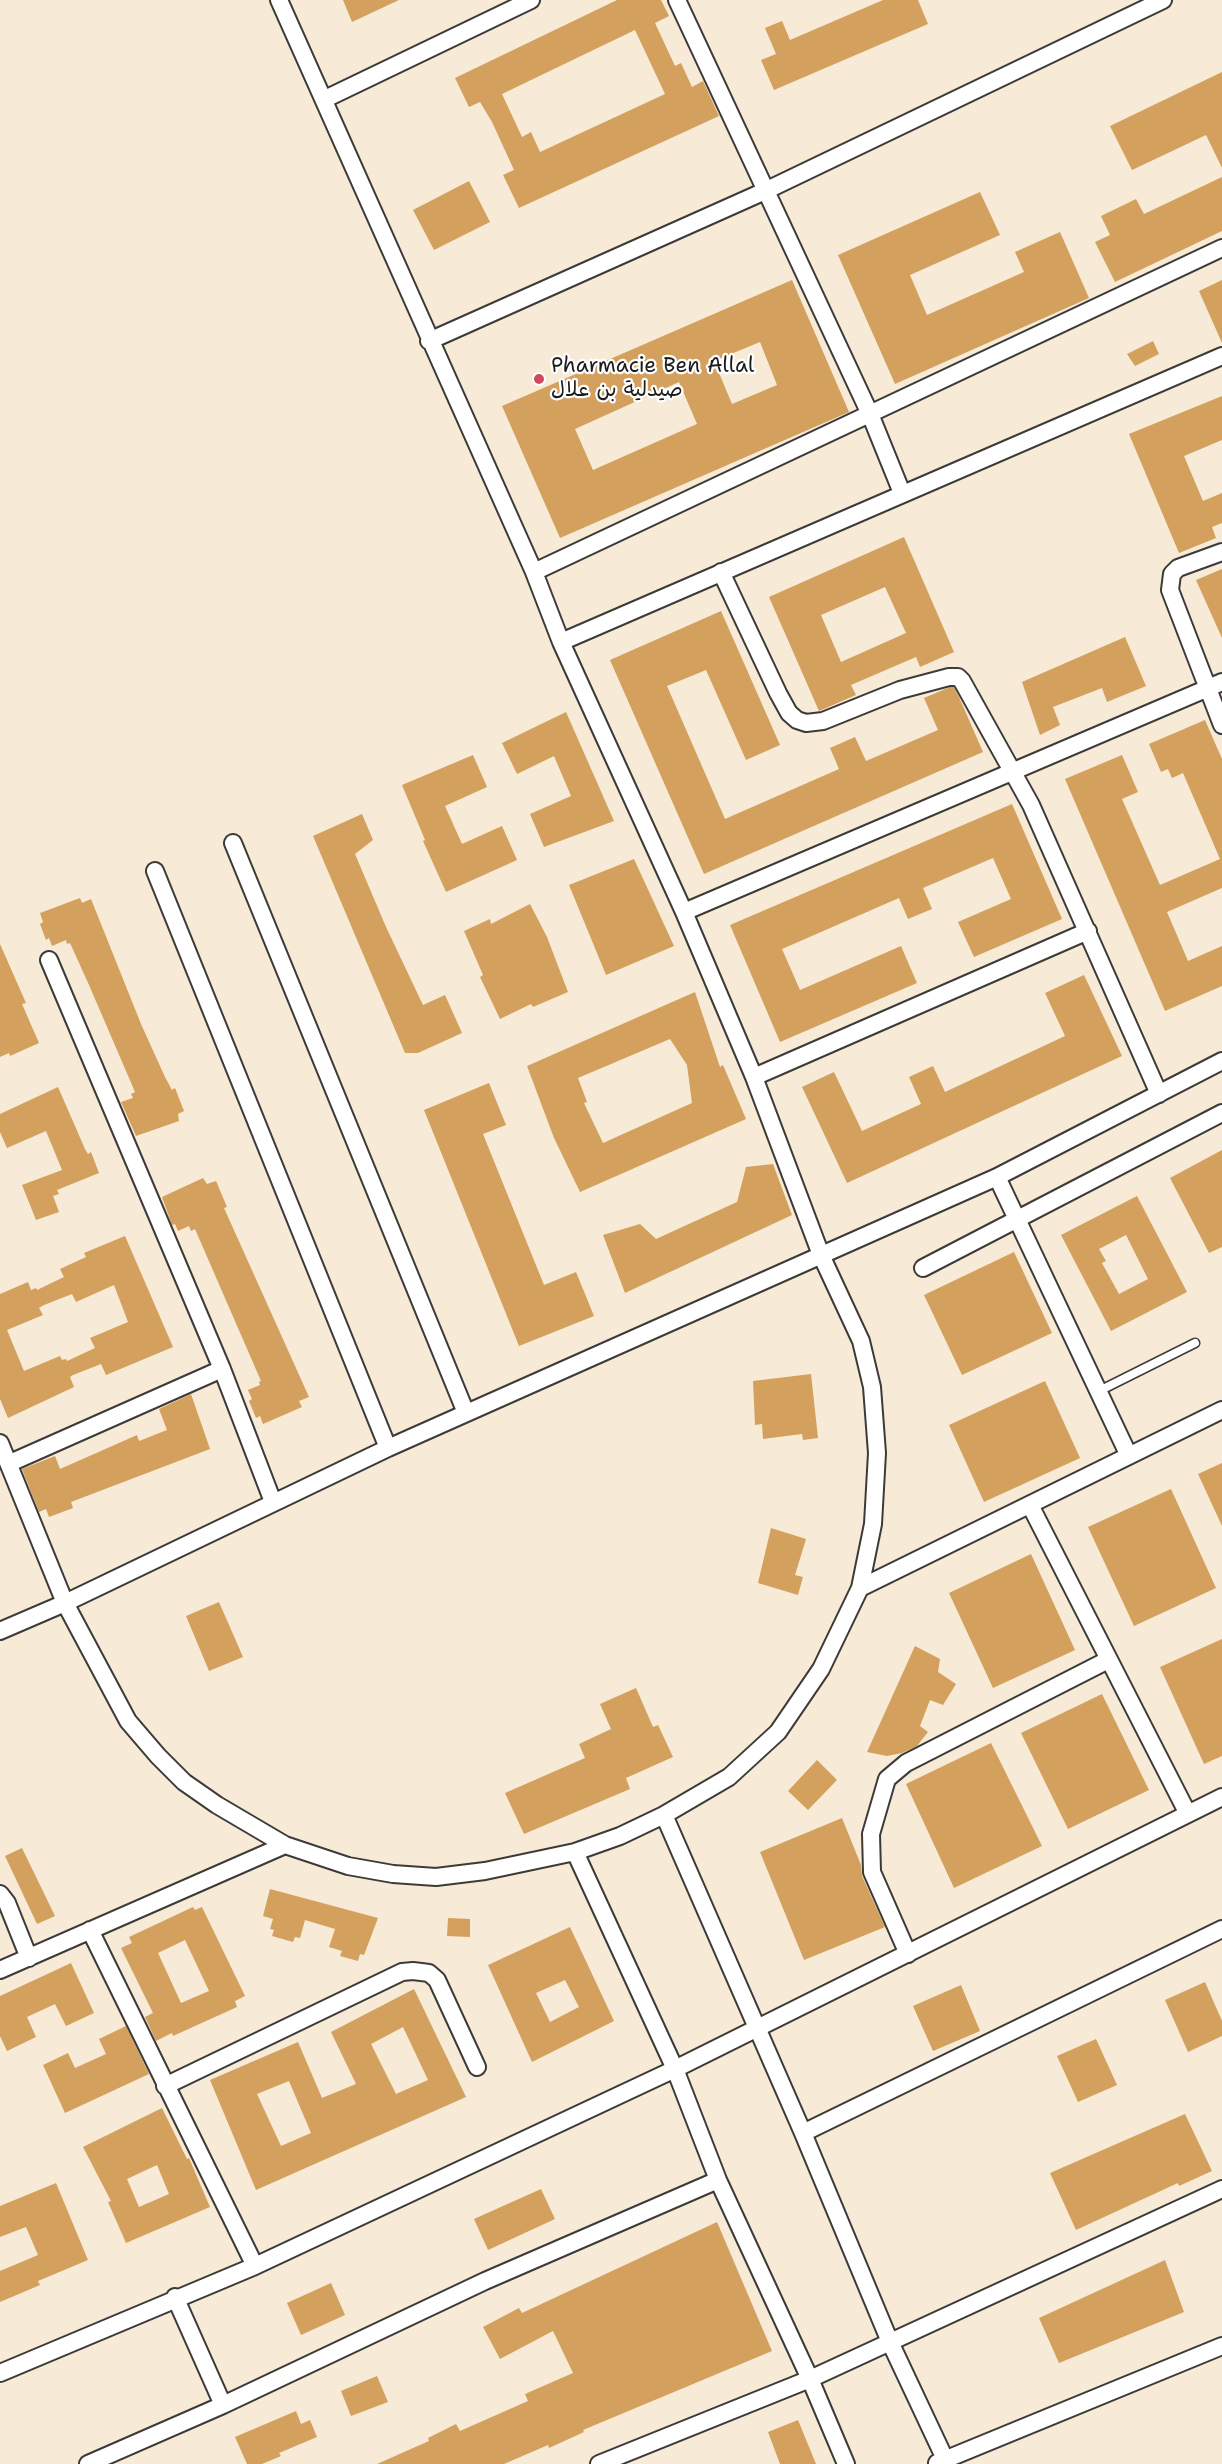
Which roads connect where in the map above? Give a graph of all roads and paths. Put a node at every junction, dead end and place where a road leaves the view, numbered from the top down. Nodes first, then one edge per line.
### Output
1 (279, 0) edge
2 (531, 0) edge
3 (677, 0) edge
4 (1163, 0) edge
5 (325, 99) junction
6 (765, 191) junction
7 (1222, 248) edge
8 (429, 341) junction
9 (1222, 356) edge
10 (870, 414) junction
11 (903, 494) junction
12 (1222, 552) edge
13 (534, 572) junction
14 (721, 572) junction
15 (561, 642) junction
16 (1215, 686) edge
17 (1222, 725) edge
18 (1011, 772) junction
19 (233, 843) dead end
20 (155, 871) dead end
21 (684, 912) junction
22 (1088, 932) junction
23 (50, 960) dead end
24 (1222, 1061) edge
25 (754, 1077) junction
26 (1159, 1094) junction
27 (1222, 1113) edge
28 (997, 1177) junction
29 (1016, 1219) junction
30 (821, 1255) junction
31 (923, 1268) dead end
32 (1195, 1343) dead end
33 (222, 1369) junction
34 (1098, 1391) junction
35 (1222, 1410) edge
36 (466, 1413) junction
37 (0, 1443) edge
38 (388, 1448) junction
39 (1129, 1456) junction
40 (10, 1463) junction
41 (273, 1502) junction
42 (1030, 1504) junction
43 (860, 1588) junction
44 (65, 1603) junction
45 (0, 1631) edge
46 (1108, 1660) junction
47 (1222, 1797) edge
48 (1188, 1814) junction
49 (664, 1815) junction
50 (285, 1845) junction
51 (575, 1852) junction
52 (0, 1894) edge
53 (1222, 1929) edge
54 (90, 1930) junction
55 (908, 1954) junction
56 (29, 1958) junction
57 (0, 1970) edge
58 (756, 2030) junction
59 (477, 2067) dead end
60 (675, 2069) junction
61 (165, 2086) junction
62 (803, 2133) junction
63 (718, 2181) junction
64 (1222, 2189) edge
65 (255, 2266) junction
66 (175, 2297) junction
67 (890, 2342) junction
68 (1222, 2346) edge
69 (0, 2373) edge
70 (810, 2379) junction
71 (223, 2405) junction
72 (940, 2462) edge
73 (88, 2464) edge
74 (599, 2464) edge
75 (846, 2464) edge

1 - 5 street
2 - 5 street
3 - 6 street
4 - 6 street
5 - 8 street
6 - 8 street
6 - 10 street
7 - 10 street
8 - 13 street
9 - 11 street
10 - 11 street
10 - 13 street
11 - 14 street
12 - 16 street
13 - 15 street
14 - 15 street
14 - 18 street
15 - 21 street
16 - 17 street
16 - 18 street
18 - 21 street
18 - 22 street
19 - 36 street
20 - 38 street
21 - 25 street
22 - 25 street
22 - 26 street
23 - 33 street
24 - 26 street
25 - 30 street
26 - 28 street
27 - 29 street
28 - 29 street
28 - 30 street
29 - 31 street
29 - 34 street
30 - 36 street
30 - 43 street
32 - 34 lane
33 - 40 street
33 - 41 street
34 - 39 street
35 - 39 street
36 - 38 street
37 - 40 street
38 - 41 street
39 - 42 street
40 - 44 street
41 - 44 street
42 - 43 street
42 - 46 street
43 - 49 street
44 - 45 street
44 - 50 street
46 - 48 street
46 - 55 street
47 - 48 street
48 - 55 street
49 - 51 street
49 - 58 street
50 - 51 street
50 - 54 street
51 - 60 street
52 - 56 street
53 - 62 street
54 - 56 street
54 - 61 street
55 - 58 street
56 - 57 street
58 - 60 street
58 - 62 street
59 - 61 street
60 - 63 street
60 - 65 street
61 - 65 street
62 - 67 street
63 - 70 street
63 - 71 street
64 - 67 street
65 - 66 street
66 - 69 street
66 - 71 street
67 - 70 street
67 - 72 street
68 - 72 street
70 - 74 street
70 - 75 street
71 - 73 street

